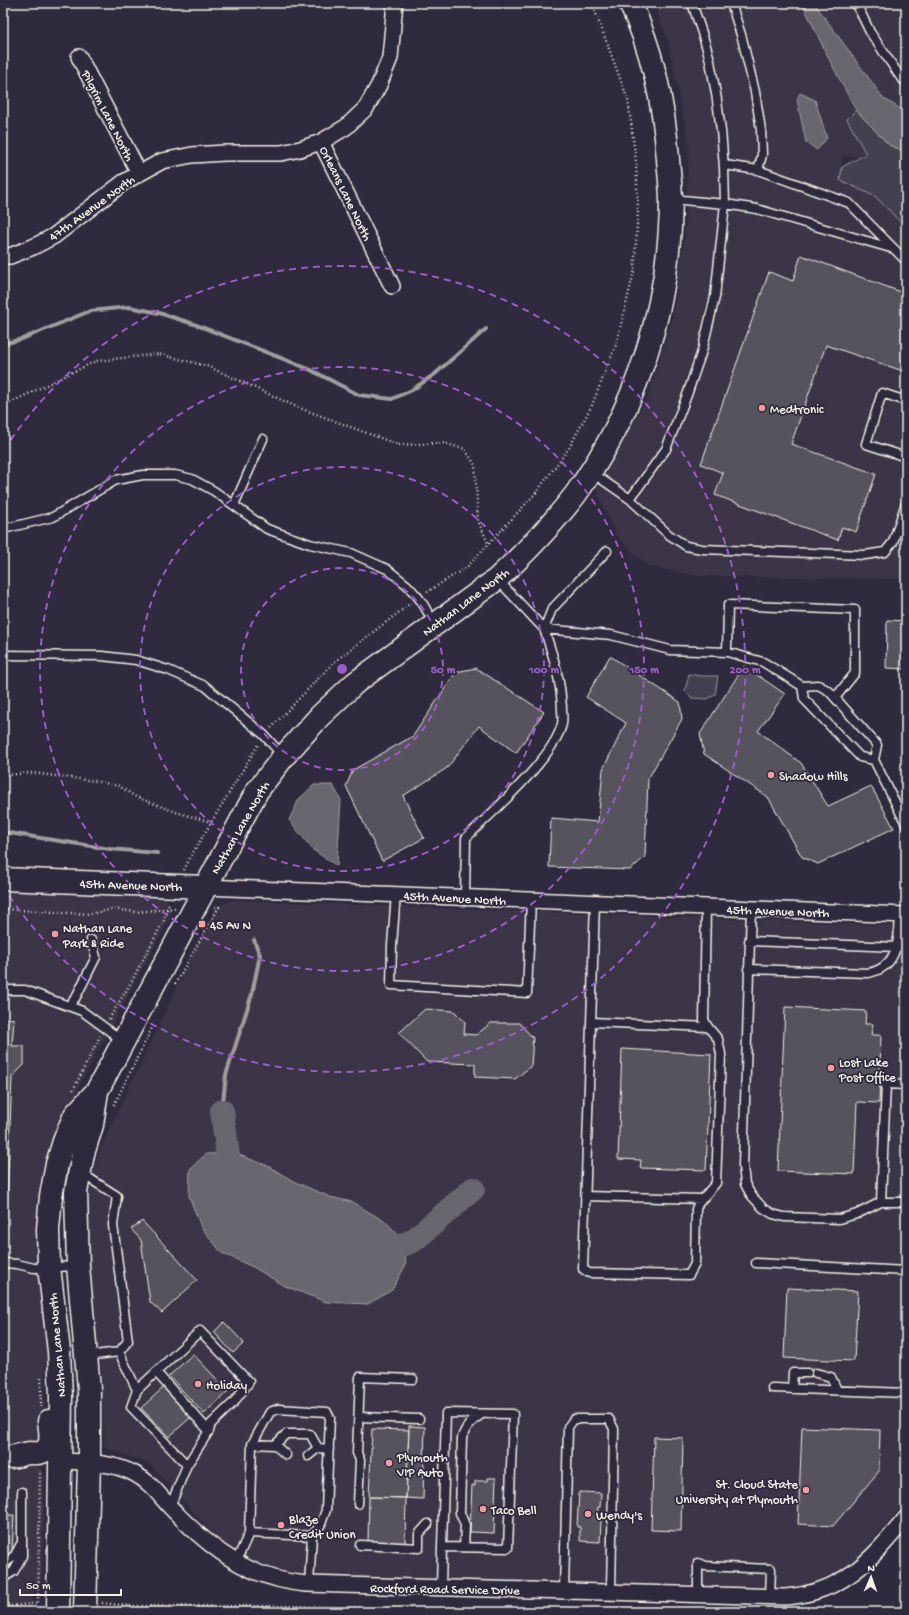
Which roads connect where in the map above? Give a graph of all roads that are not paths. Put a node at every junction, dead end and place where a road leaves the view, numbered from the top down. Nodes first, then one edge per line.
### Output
1 (394, 3) edge
2 (630, 3) edge
3 (692, 3) edge
4 (731, 3) edge
5 (856, 3) edge
6 (79, 57) dead end
7 (906, 82) edge
8 (321, 142) junction
9 (725, 165) junction
10 (758, 170) junction
11 (139, 173) junction
12 (671, 199) junction
13 (725, 204) junction
14 (894, 249) junction
15 (3, 256) edge
16 (906, 261) edge
17 (392, 286) dead end
18 (906, 401) edge
19 (263, 439) dead end
20 (906, 457) edge
21 (590, 472) junction
22 (630, 499) junction
23 (906, 503) edge
24 (234, 505) junction
25 (3, 529) edge
26 (608, 551) dead end
27 (498, 579) junction
28 (435, 625) junction
29 (544, 629) junction
30 (727, 652) junction
31 (3, 655) edge
32 (802, 686) junction
33 (835, 698) junction
34 (284, 756) junction
35 (874, 760) junction
36 (906, 824) edge
37 (3, 879) edge
38 (205, 887) junction
39 (396, 894) junction
40 (465, 897) junction
41 (531, 900) junction
42 (595, 902) junction
43 (706, 907) junction
44 (751, 908) junction
45 (903, 915) edge
46 (91, 940) dead end
47 (749, 941) junction
48 (897, 947) junction
49 (748, 970) junction
50 (3, 990) edge
51 (69, 1006) junction
52 (591, 1022) junction
53 (708, 1027) junction
54 (123, 1041) junction
55 (906, 1085) edge
56 (97, 1091) junction
57 (80, 1172) junction
58 (585, 1196) junction
59 (702, 1198) junction
60 (881, 1202) junction
61 (906, 1202) edge
62 (3, 1263) edge
63 (756, 1263) dead end
64 (78, 1266) junction
65 (49, 1267) junction
66 (906, 1271) edge
67 (119, 1352) junction
68 (87, 1356) junction
69 (59, 1360) junction
70 (156, 1372) junction
71 (807, 1373) dead end
72 (816, 1373) dead end
73 (413, 1379) dead end
74 (772, 1388) dead end
75 (792, 1389) junction
76 (137, 1390) junction
77 (837, 1390) junction
78 (906, 1393) edge
79 (483, 1414) junction
80 (358, 1417) junction
81 (419, 1419) dead end
82 (209, 1431) junction
83 (252, 1444) junction
84 (275, 1445) junction
85 (318, 1448) junction
86 (329, 1449) junction
87 (286, 1451) dead end
88 (308, 1452) dead end
89 (7, 1457) edge
90 (89, 1462) junction
91 (51, 1463) junction
92 (187, 1466) junction
93 (22, 1492) dead end
94 (358, 1504) dead end
95 (170, 1507) junction
96 (906, 1518) edge
97 (428, 1524) dead end
98 (249, 1533) junction
99 (312, 1536) junction
100 (21, 1544) junction
101 (360, 1545) dead end
102 (442, 1547) junction
103 (464, 1547) junction
104 (236, 1562) junction
105 (3, 1565) edge
106 (3, 1578) edge
107 (309, 1584) junction
108 (441, 1588) junction
109 (564, 1591) junction
110 (611, 1592) junction
111 (698, 1594) junction
112 (770, 1596) junction
113 (91, 1607) edge
114 (58, 1612) edge

1 - 8 street, Orleans Lane North
2 - 12 street, Nathan Lane North
3 - 9 lane
4 - 10 lane
5 - 7 lane
6 - 11 street, Pilgrim Lane North
8 - 11 street, 47th Avenue North
8 - 17 street, Orleans Lane North
9 - 10 lane
9 - 13 lane
10 - 14 lane
11 - 15 street, 47th Avenue North
12 - 13 lane
12 - 21 street, Nathan Lane North
13 - 14 lane
13 - 22 lane
14 - 16 lane
18 - 20 lane
19 - 24 lane
21 - 22 lane
21 - 27 street, Nathan Lane North
22 - 23 lane
24 - 25 lane
24 - 28 lane
26 - 29 lane
27 - 28 street, Nathan Lane North
27 - 29 lane
28 - 34 street, Nathan Lane North
29 - 30 lane
29 - 40 lane
30 - 32 lane
30 - 33 lane
31 - 34 lane
32 - 33 lane
32 - 35 lane
33 - 35 lane
34 - 38 street, Nathan Lane North
35 - 36 lane
37 - 38 street, 45th Avenue North
38 - 39 street, 45th Avenue North
38 - 54 street, Nathan Lane North
39 - 40 street, 45th Avenue North
39 - 41 lane
40 - 41 street, 45th Avenue North
41 - 42 street, 45th Avenue North
42 - 43 street, 45th Avenue North
42 - 52 lane
43 - 44 street, 45th Avenue North
43 - 53 lane
44 - 45 street, 45th Avenue North
44 - 47 lane
45 - 48 lane
46 - 51 lane
47 - 48 lane
47 - 49 lane
48 - 49 lane
49 - 60 lane
50 - 51 lane
51 - 54 lane
52 - 53 lane
52 - 58 lane
53 - 59 lane
54 - 56 street, Nathan Lane North
55 - 60 lane
56 - 57 street, Nathan Lane North
56 - 65 street, Nathan Lane North
57 - 64 street, Nathan Lane North
57 - 67 lane
58 - 59 lane
58 - 59 lane
60 - 61 lane
62 - 65 lane
63 - 66 lane
64 - 65 lane
64 - 68 street, Nathan Lane North
65 - 69 street, Nathan Lane North
67 - 68 lane
67 - 76 lane
68 - 90 street, Nathan Lane North
69 - 89 street
69 - 91 street, Nathan Lane North
70 - 76 lane
70 - 82 lane
70 - 82 lane
71 - 75 lane
72 - 77 lane
73 - 80 lane
74 - 75 lane
75 - 77 lane
76 - 92 lane
77 - 78 lane
79 - 102 lane
79 - 103 lane
79 - 103 lane
80 - 81 lane
80 - 94 lane
82 - 92 lane
83 - 84 lane
83 - 86 lane
83 - 98 lane
84 - 85 lane
84 - 87 lane
85 - 86 lane
85 - 88 lane
86 - 99 lane
89 - 91 street
90 - 91 street, Rockford Road Service Drive
90 - 95 street, Rockford Road Service Drive
90 - 113 street, Nathan Lane North
91 - 114 street, Nathan Lane North
92 - 95 lane
93 - 100 lane
95 - 104 street, Rockford Road Service Drive
96 - 112 street, Rockford Road Service Drive
97 - 101 lane
98 - 99 lane
98 - 104 lane
99 - 107 lane
100 - 105 lane
100 - 106 lane
102 - 103 lane
102 - 108 lane
104 - 107 street, Rockford Road Service Drive
107 - 108 street, Rockford Road Service Drive
108 - 109 street, Rockford Road Service Drive
109 - 110 street, Rockford Road Service Drive
109 - 110 lane
110 - 111 street, Rockford Road Service Drive
111 - 112 street, Rockford Road Service Drive
111 - 112 lane

